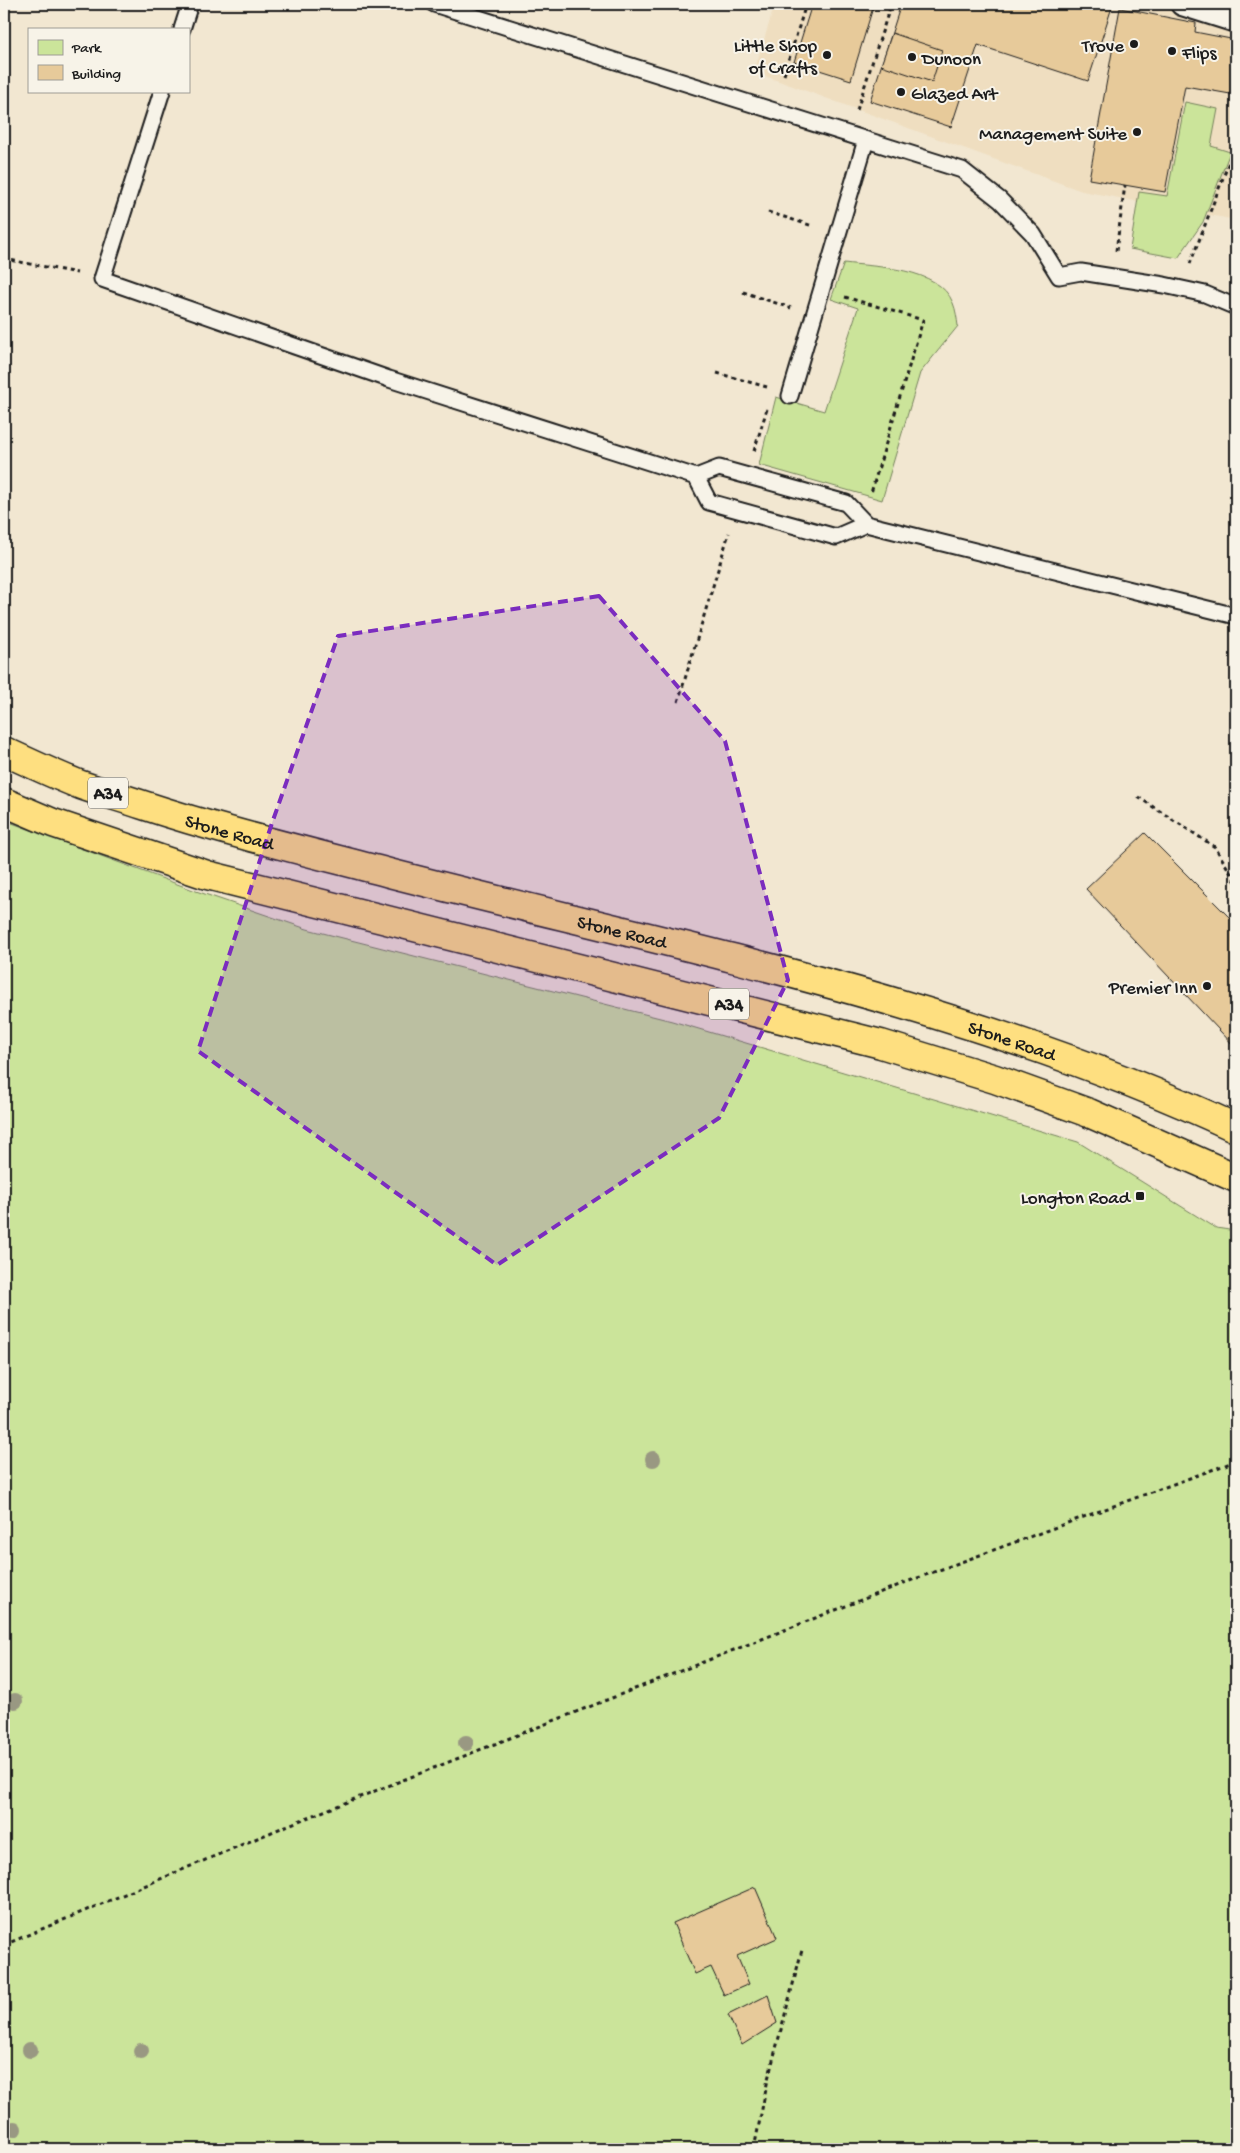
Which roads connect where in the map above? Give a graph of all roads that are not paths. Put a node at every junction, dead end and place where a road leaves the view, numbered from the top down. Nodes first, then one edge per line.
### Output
1 (190, 4) edge
2 (434, 4) edge
3 (1182, 4) edge
4 (1236, 21) edge
5 (182, 28) edge
6 (162, 92) edge
7 (866, 140) junction
8 (1236, 307) edge
9 (790, 396) dead end
10 (696, 477) junction
11 (866, 524) junction
12 (1236, 616) edge
13 (4, 752) edge
14 (4, 802) edge
15 (1236, 1128) edge
16 (1236, 1178) edge

1 - 5 lane
2 - 7 lane
3 - 4 street
6 - 10 lane
7 - 8 lane
7 - 9 lane
10 - 11 lane
10 - 11 lane
11 - 12 lane
13 - 15 highway, Stone Road / A34
14 - 16 highway, A34

